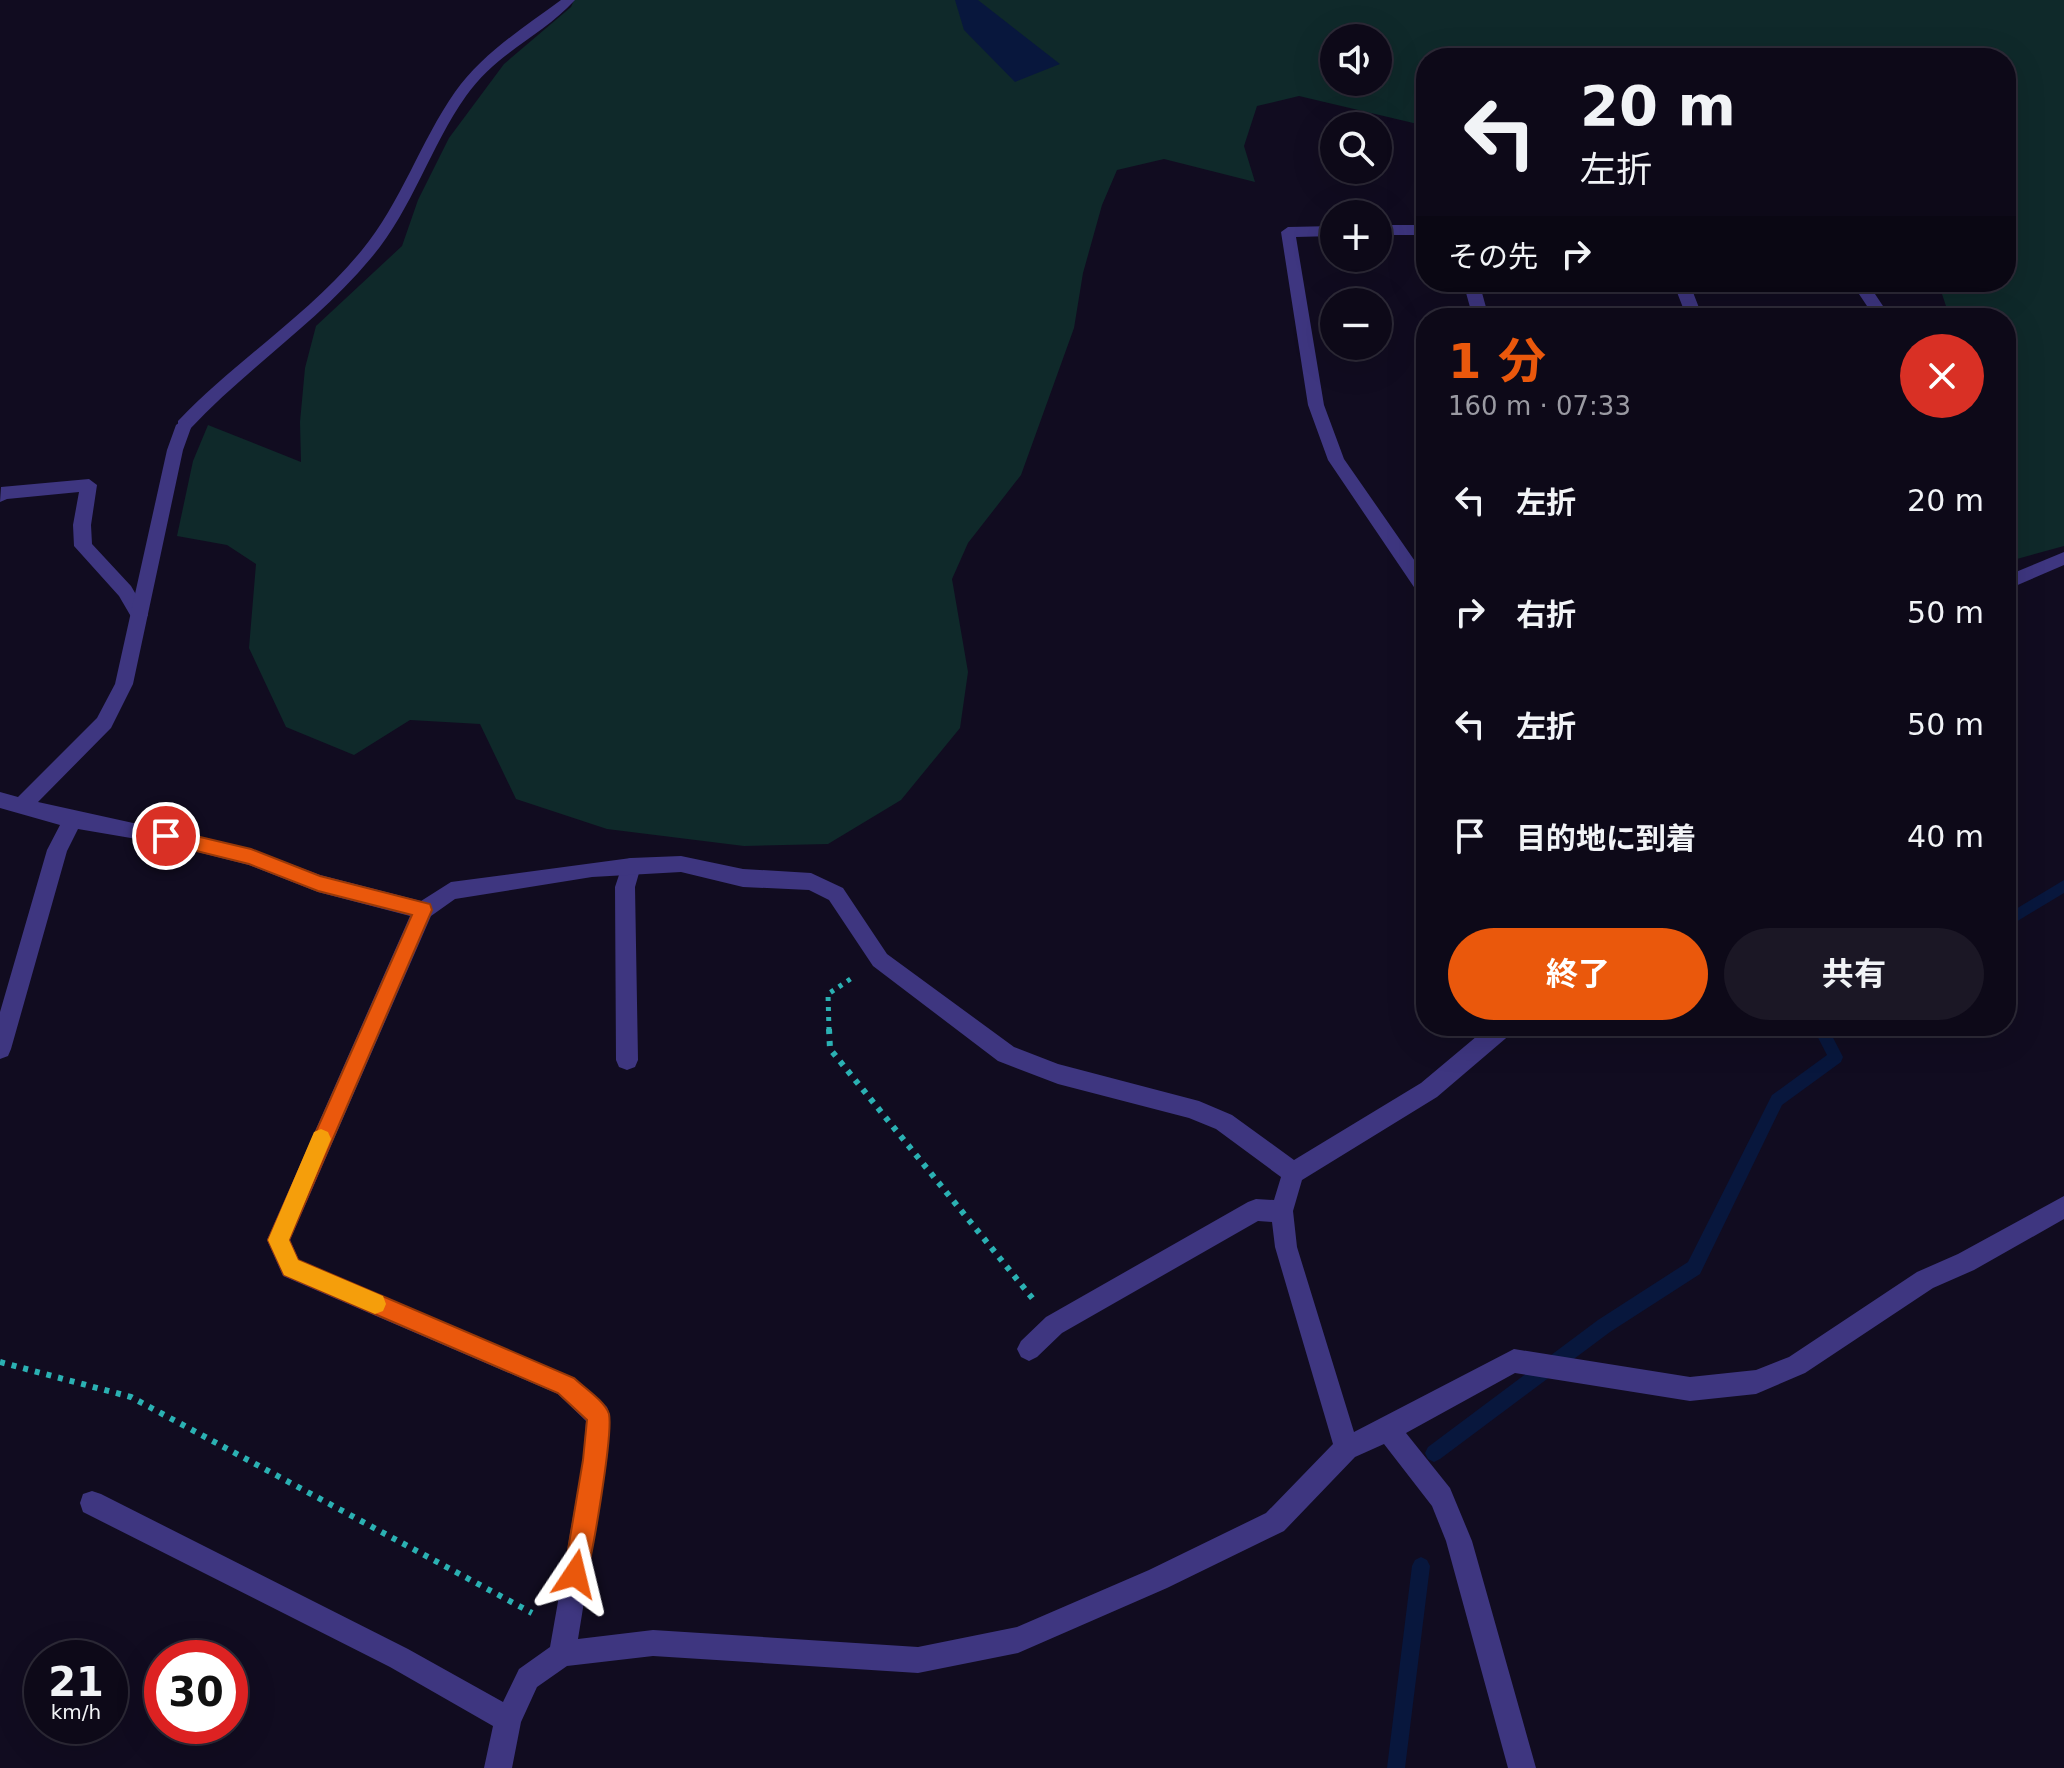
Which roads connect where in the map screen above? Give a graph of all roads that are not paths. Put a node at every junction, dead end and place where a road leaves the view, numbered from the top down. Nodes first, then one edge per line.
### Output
1 (569, 0) edge
2 (1392, 230) edge
3 (1416, 230) edge
4 (1320, 231) edge
5 (0, 496) edge
6 (2064, 558) edge
7 (1416, 576) edge
8 (2016, 579) edge
9 (139, 615) junction
10 (0, 800) edge
11 (22, 806) junction
12 (73, 820) junction
13 (631, 866) junction
14 (423, 910) junction
15 (1493, 1036) edge
16 (0, 1049) edge
17 (627, 1060) dead end
18 (1293, 1173) junction
19 (2064, 1207) edge
20 (1282, 1211) junction
21 (1029, 1349) dead end
22 (1388, 1430) junction
23 (1346, 1448) junction
24 (92, 1503) dead end
25 (564, 1643) junction
26 (508, 1720) junction
27 (498, 1768) edge
28 (1522, 1768) edge

1 - 9 street
2 - 3 street
4 - 7 street
5 - 9 street
6 - 8 street
9 - 11 street
10 - 11 street
11 - 12 street
12 - 14 street
12 - 16 street
13 - 14 street
13 - 17 street
13 - 18 street
14 - 25 street
15 - 18 street
18 - 20 street
19 - 22 street
20 - 21 street
20 - 23 street
22 - 23 street
22 - 28 street
23 - 25 street
24 - 26 street
25 - 26 street
26 - 27 street

